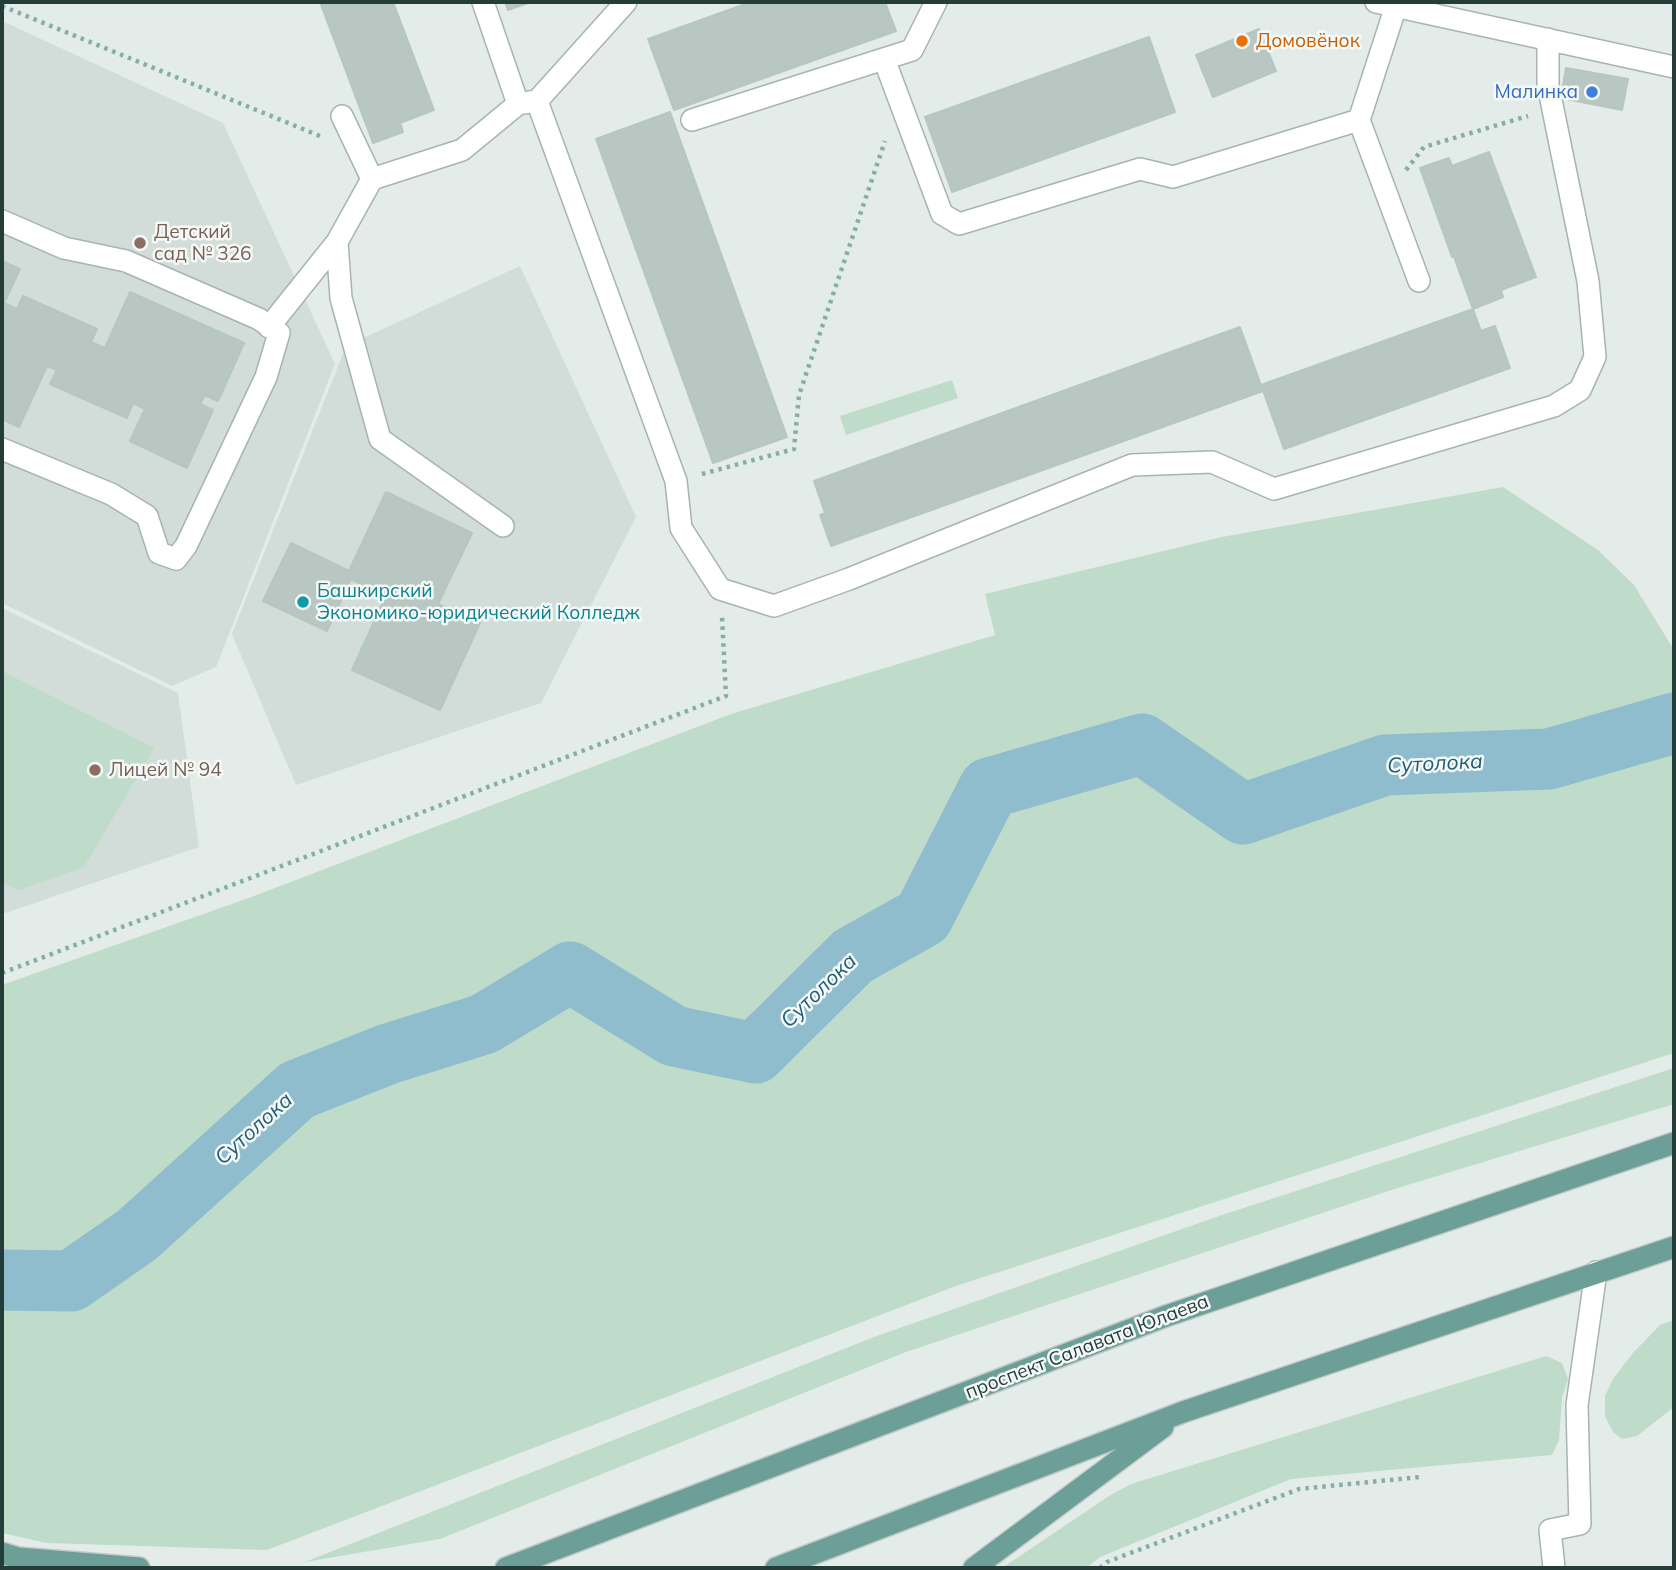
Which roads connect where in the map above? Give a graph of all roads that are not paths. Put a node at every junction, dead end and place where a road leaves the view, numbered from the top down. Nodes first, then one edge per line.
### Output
1 (483, 2) edge
2 (626, 2) edge
3 (936, 2) edge
4 (1386, 4) edge
5 (1548, 39) junction
6 (884, 60) junction
7 (1674, 67) edge
8 (527, 103) junction
9 (342, 116) dead end
10 (692, 120) dead end
11 (1359, 120) junction
12 (372, 179) junction
13 (2, 221) edge
14 (337, 242) junction
15 (1419, 281) dead end
16 (269, 327) junction
17 (2, 449) edge
18 (503, 526) dead end
19 (1674, 1143) edge
20 (1674, 1247) edge
21 (1596, 1272) junction
22 (1183, 1412) junction
23 (2, 1553) edge
24 (139, 1568) edge
25 (506, 1568) edge
26 (776, 1568) edge
27 (974, 1568) edge
28 (1555, 1568) edge

1 - 8 street
2 - 8 street
3 - 6 street
4 - 5 street
4 - 11 street
5 - 7 street
5 - 8 street
6 - 10 street
6 - 11 street
8 - 12 street
9 - 12 street
11 - 15 street
12 - 14 street
13 - 16 street
14 - 16 street
14 - 18 street
16 - 17 street
19 - 25 main road, проспект Салавата Юлаева
20 - 21 main road
21 - 22 main road
21 - 28 street
22 - 26 main road
22 - 27 main road
23 - 24 main road

